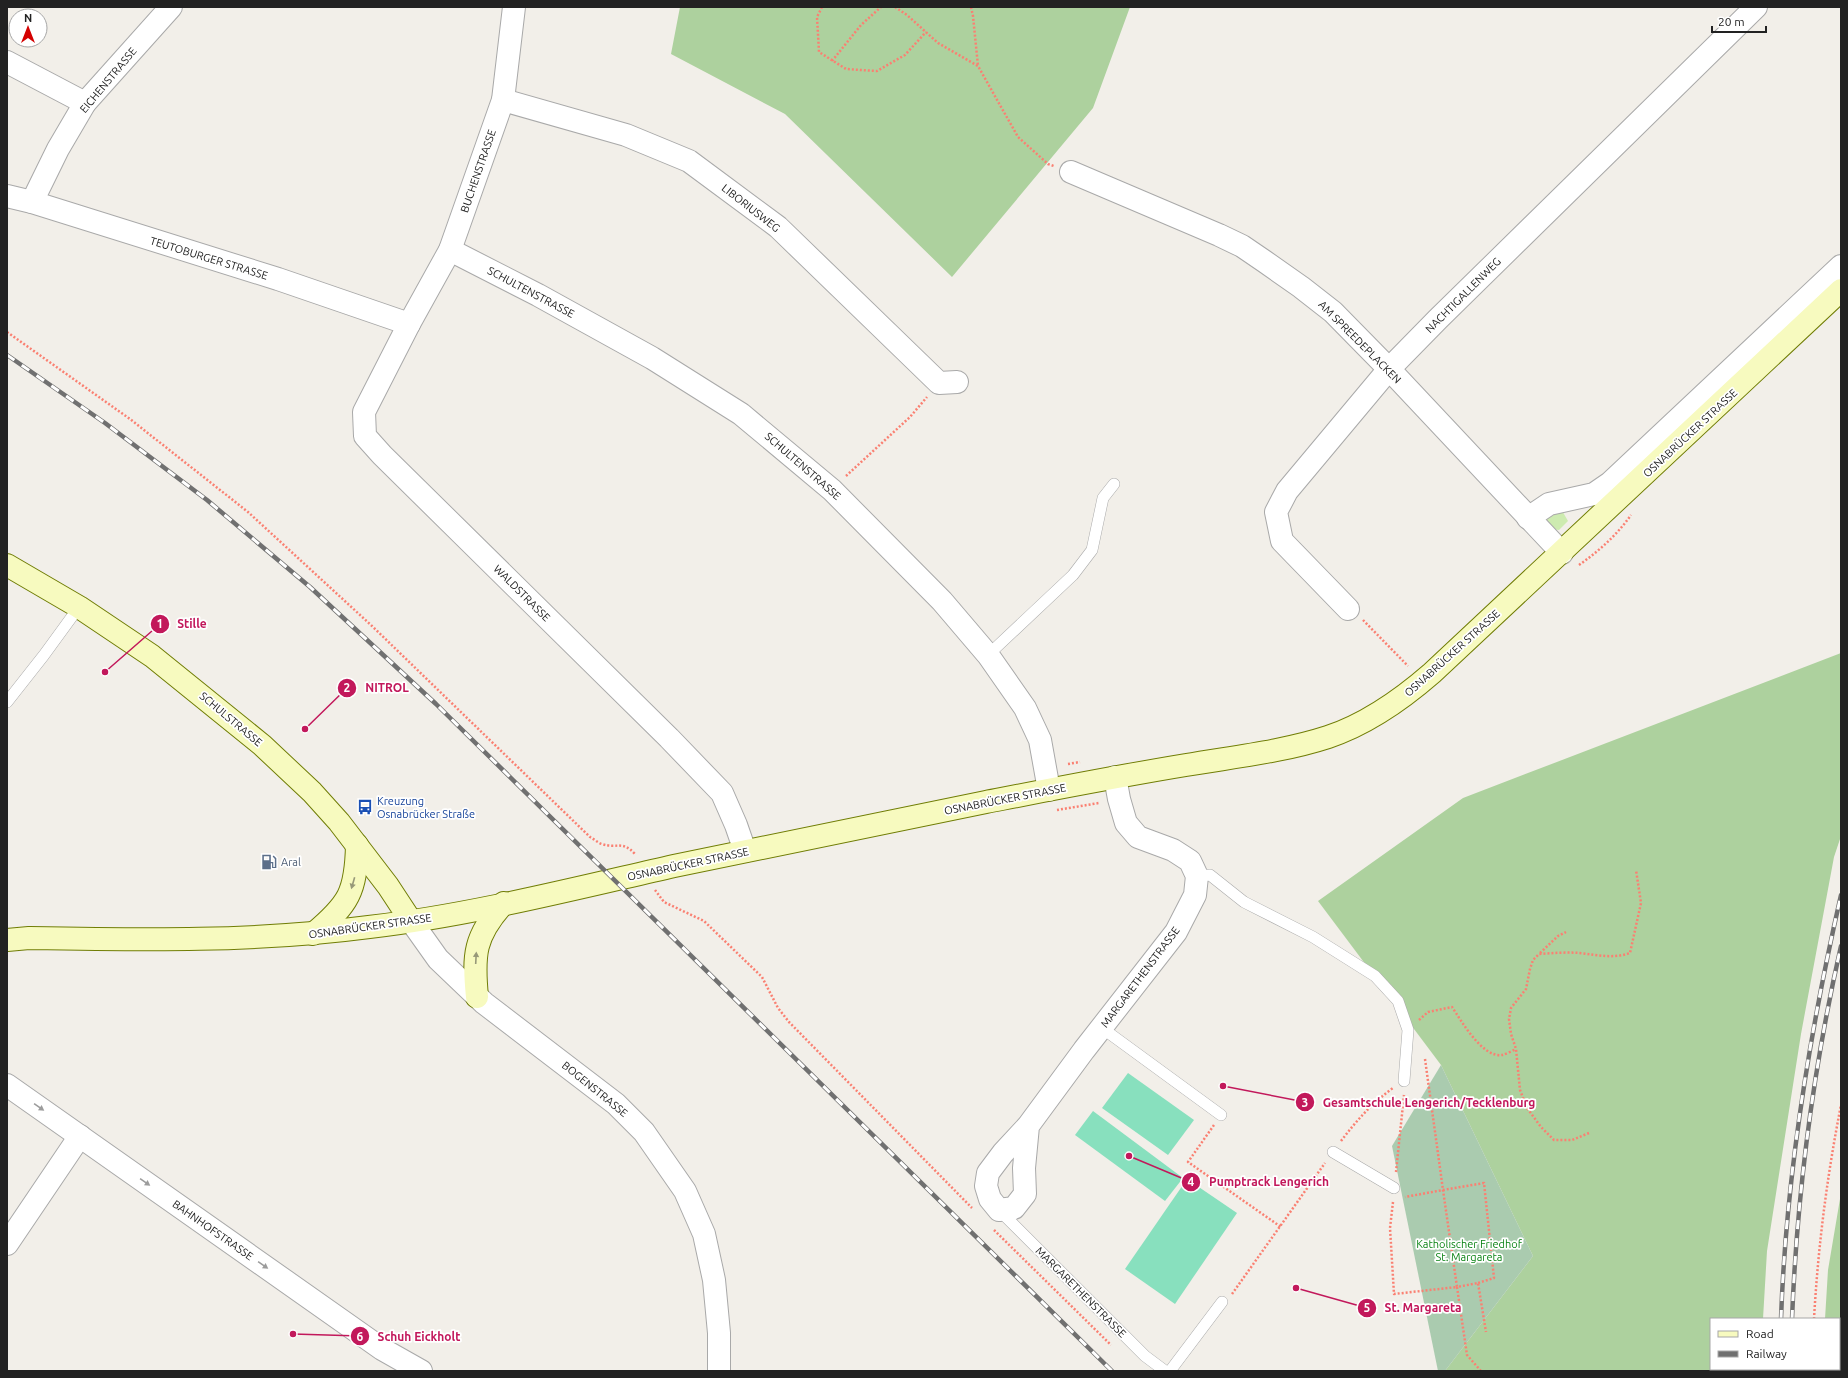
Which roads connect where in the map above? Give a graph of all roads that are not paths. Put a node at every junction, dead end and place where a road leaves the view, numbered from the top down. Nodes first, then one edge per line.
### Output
1 (171, 7) edge
2 (514, 7) edge
3 (1756, 7) edge
4 (7, 62) edge
5 (503, 100) junction
6 (85, 103) junction
7 (1071, 172) road end
8 (7, 196) edge
9 (32, 202) junction
10 (450, 250) junction
11 (1841, 266) edge
12 (1841, 290) edge
13 (409, 324) junction
14 (1389, 369) junction
15 (948, 383) road end
16 (1114, 484) dead end
17 (1528, 518) junction
18 (1562, 553) junction
19 (7, 565) edge
20 (79, 607) junction
21 (1348, 609) road end
22 (988, 655) junction
23 (7, 702) edge
24 (1115, 777) junction
25 (1047, 780) junction
26 (357, 845) junction
27 (745, 851) junction
28 (1197, 876) junction
29 (504, 903) junction
30 (412, 921) junction
31 (313, 934) junction
32 (7, 940) edge
33 (477, 997) junction
34 (1102, 1028) junction
35 (1404, 1081) road end
36 (7, 1085) edge
37 (1218, 1118) road end
38 (1028, 1126) junction
39 (80, 1136) junction
40 (1333, 1152) road end
41 (1394, 1188) road end
42 (995, 1219) junction
43 (7, 1244) edge
44 (1222, 1302) road end
45 (420, 1371) edge
46 (719, 1371) edge
47 (1165, 1371) edge
48 (1170, 1371) edge

1 - 6 street, EICHENSTRASSE
2 - 5 street, BUCHENSTRASSE
3 - 14 street, NACHTIGALLENWEG
4 - 6 street
5 - 10 street, BUCHENSTRASSE
5 - 15 street, LIBORIUSWEG
6 - 9 street, EICHENSTRASSE
7 - 14 street, AM SPREEDEPLACKEN
8 - 9 street, TEUTOBURGER STRASSE
9 - 13 street, TEUTOBURGER STRASSE
10 - 13 street, BUCHENSTRASSE
10 - 22 street, SCHULTENSTRASSE
11 - 17 street, OSNABRÜCKER STRASSE
12 - 18 main road, OSNABRÜCKER STRASSE
13 - 27 street, WALDSTRASSE
14 - 17 street, AM SPREEDEPLACKEN
14 - 21 street, NACHTIGALLENWEG
16 - 22 lane
17 - 18 street, AM SPREEDEPLACKEN
18 - 24 main road, OSNABRÜCKER STRASSE
19 - 20 main road, SCHULSTRASSE
20 - 23 lane
20 - 26 main road, SCHULSTRASSE
22 - 25 street, SCHULTENSTRASSE
24 - 25 main road, OSNABRÜCKER STRASSE
24 - 28 street
25 - 27 main road, OSNABRÜCKER STRASSE
26 - 30 main road, SCHULSTRASSE
26 -> 31 main road
27 - 29 main road, OSNABRÜCKER STRASSE
28 - 34 street, MARGARETHENSTRASSE
28 - 35 lane
29 - 30 main road, OSNABRÜCKER STRASSE
33 -> 29 main road
30 - 31 main road, OSNABRÜCKER STRASSE
30 - 33 street, BOGENSTRASSE
31 - 32 main road, OSNABRÜCKER STRASSE
33 - 46 street, BOGENSTRASSE
34 - 37 lane
34 - 38 street, MARGARETHENSTRASSE
36 -> 39 street, BAHNHOFSTRASSE
38 - 42 street
38 - 42 street, MARGARETHENSTRASSE
39 - 43 street
39 -> 45 street, BAHNHOFSTRASSE
40 - 41 lane
42 - 47 lane, MARGARETHENSTRASSE
44 - 48 lane

